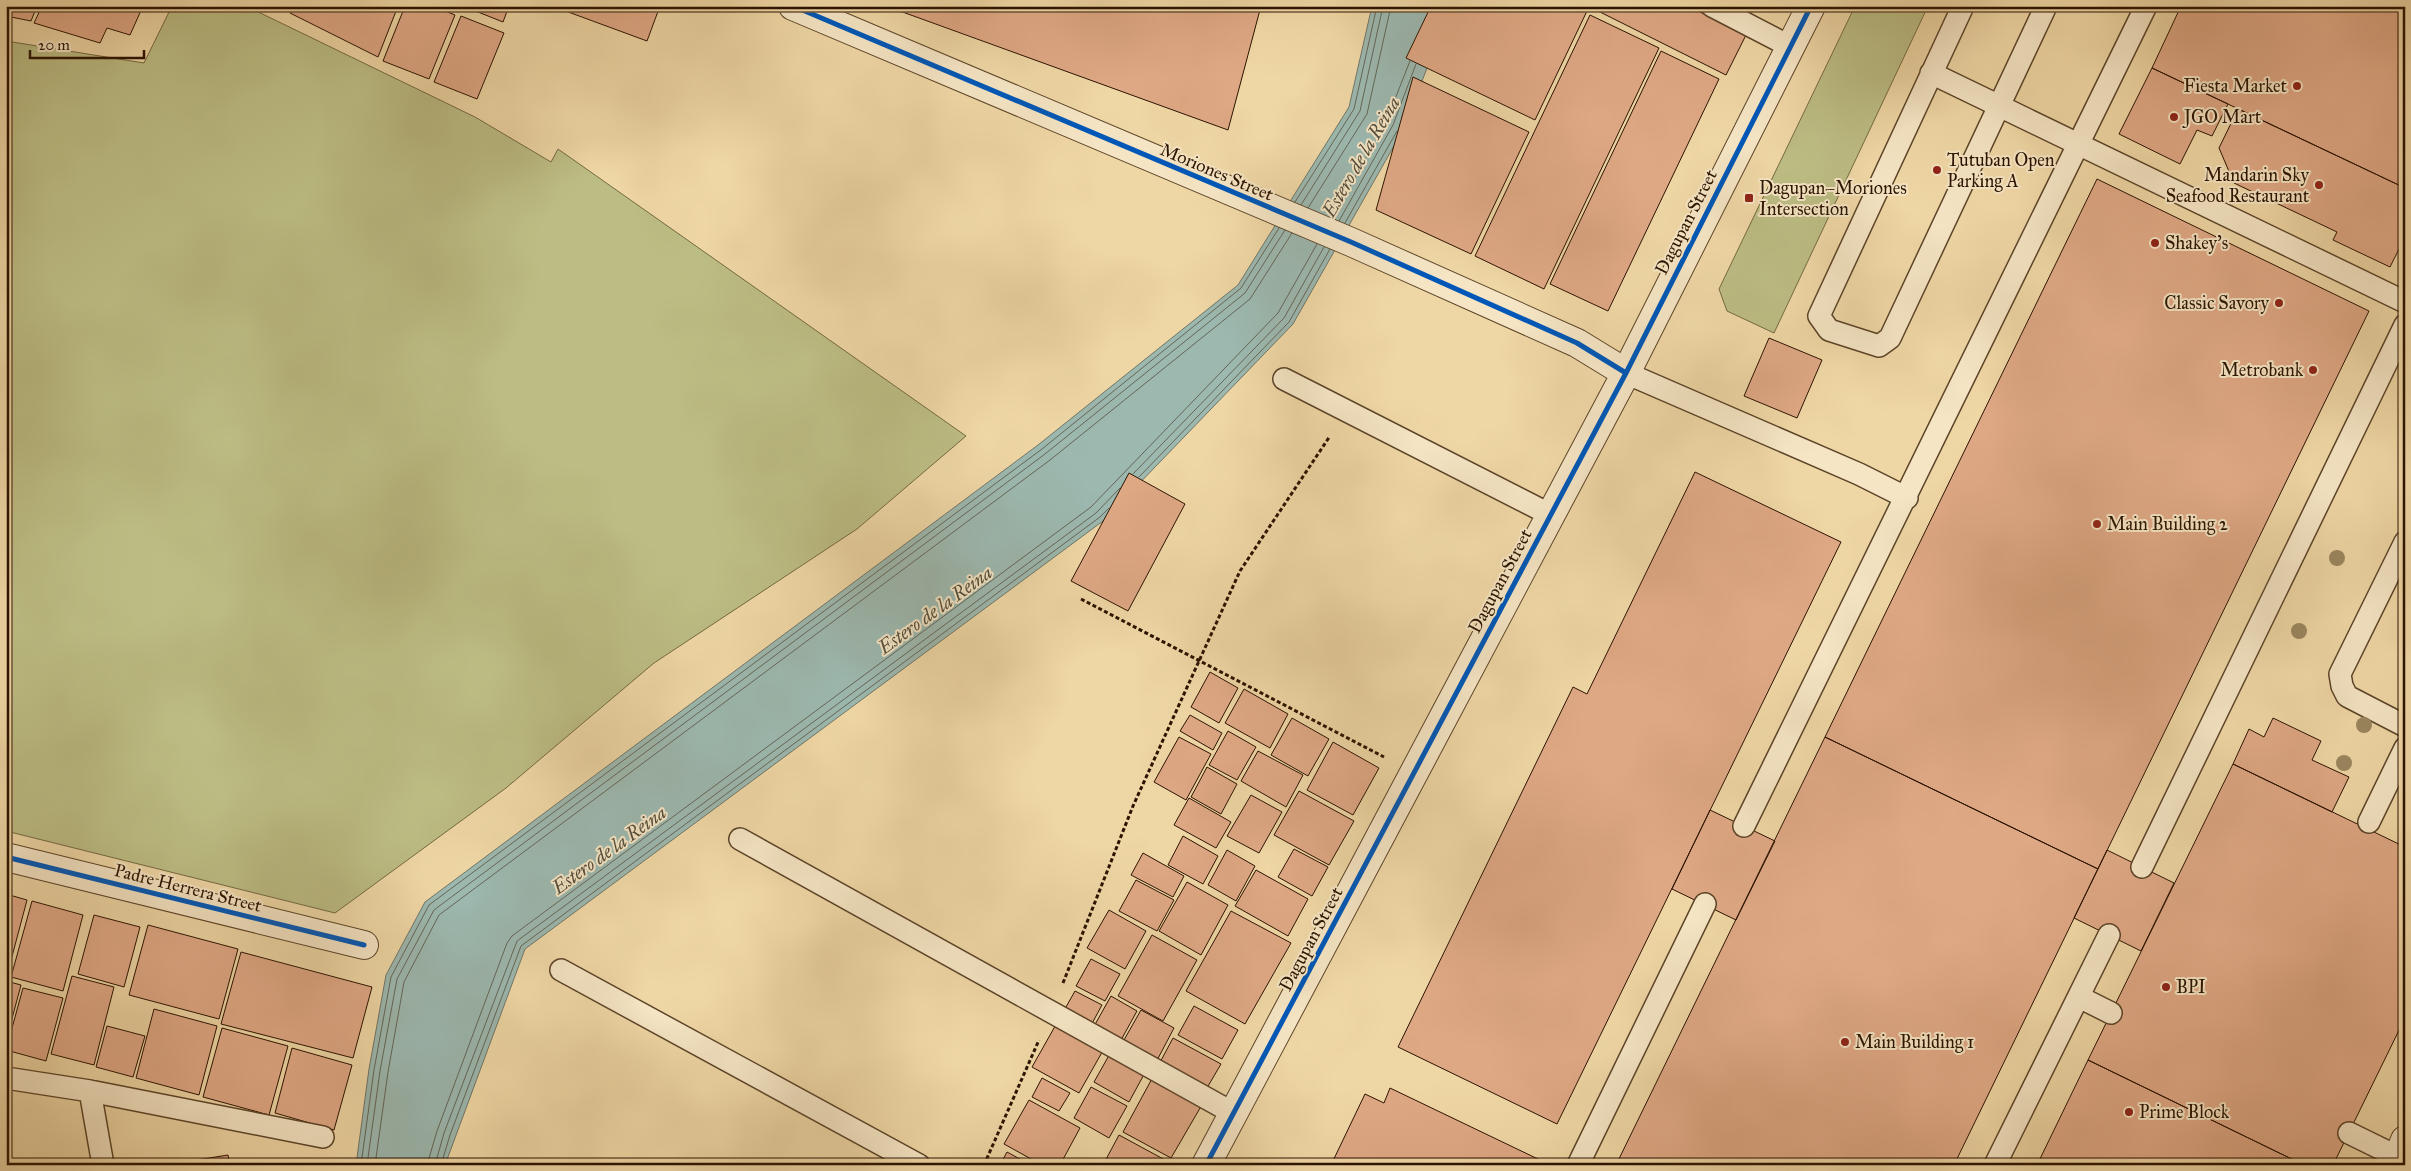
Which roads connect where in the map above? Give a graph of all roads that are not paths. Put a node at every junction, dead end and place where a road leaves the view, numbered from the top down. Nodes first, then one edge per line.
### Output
1 (794, 6) edge
2 (1712, 6) edge
3 (1811, 6) edge
4 (1963, 6) edge
5 (2046, 6) edge
6 (2146, 6) edge
7 (1790, 47) junction
8 (1931, 73) junction
9 (1999, 105) junction
10 (2079, 144) junction
11 (2405, 302) edge
12 (2405, 325) edge
13 (1626, 373) junction
14 (1284, 379) dead end
15 (1907, 498) junction
16 (1551, 515) junction
17 (2405, 542) edge
18 (2405, 726) edge
19 (2405, 748) edge
20 (2369, 822) dead end
21 (1744, 826) dead end
22 (740, 839) dead end
23 (6, 857) edge
24 (2142, 867) dead end
25 (1705, 904) dead end
26 (2109, 935) dead end
27 (364, 945) dead end
28 (561, 970) dead end
29 (2079, 997) junction
30 (2111, 1013) dead end
31 (6, 1078) edge
32 (90, 1091) junction
33 (1233, 1114) junction
34 (2349, 1133) dead end
35 (323, 1137) dead end
36 (2401, 1155) edge
37 (103, 1165) edge
38 (919, 1165) edge
39 (1206, 1165) edge
40 (1578, 1165) edge
41 (1996, 1165) edge

1 - 13 street, Moriones Street
2 - 7 lane
3 - 7 street, Dagupan Street
4 - 8 lane
5 - 9 lane
6 - 10 lane
7 - 13 street, Dagupan Street
8 - 9 lane
8 - 9 lane
9 - 10 lane
10 - 11 lane
10 - 15 lane
12 - 24 lane
13 - 15 lane
13 - 16 street, Dagupan Street
14 - 16 lane
15 - 21 lane
16 - 33 street, Dagupan Street
17 - 18 lane
19 - 20 lane
22 - 33 lane
23 - 27 street, Padre Herrera Street
25 - 40 lane
26 - 29 lane
28 - 38 lane
29 - 30 lane
29 - 41 lane
31 - 32 lane
32 - 35 lane
32 - 37 lane
33 - 39 street, Dagupan Street
34 - 36 lane

